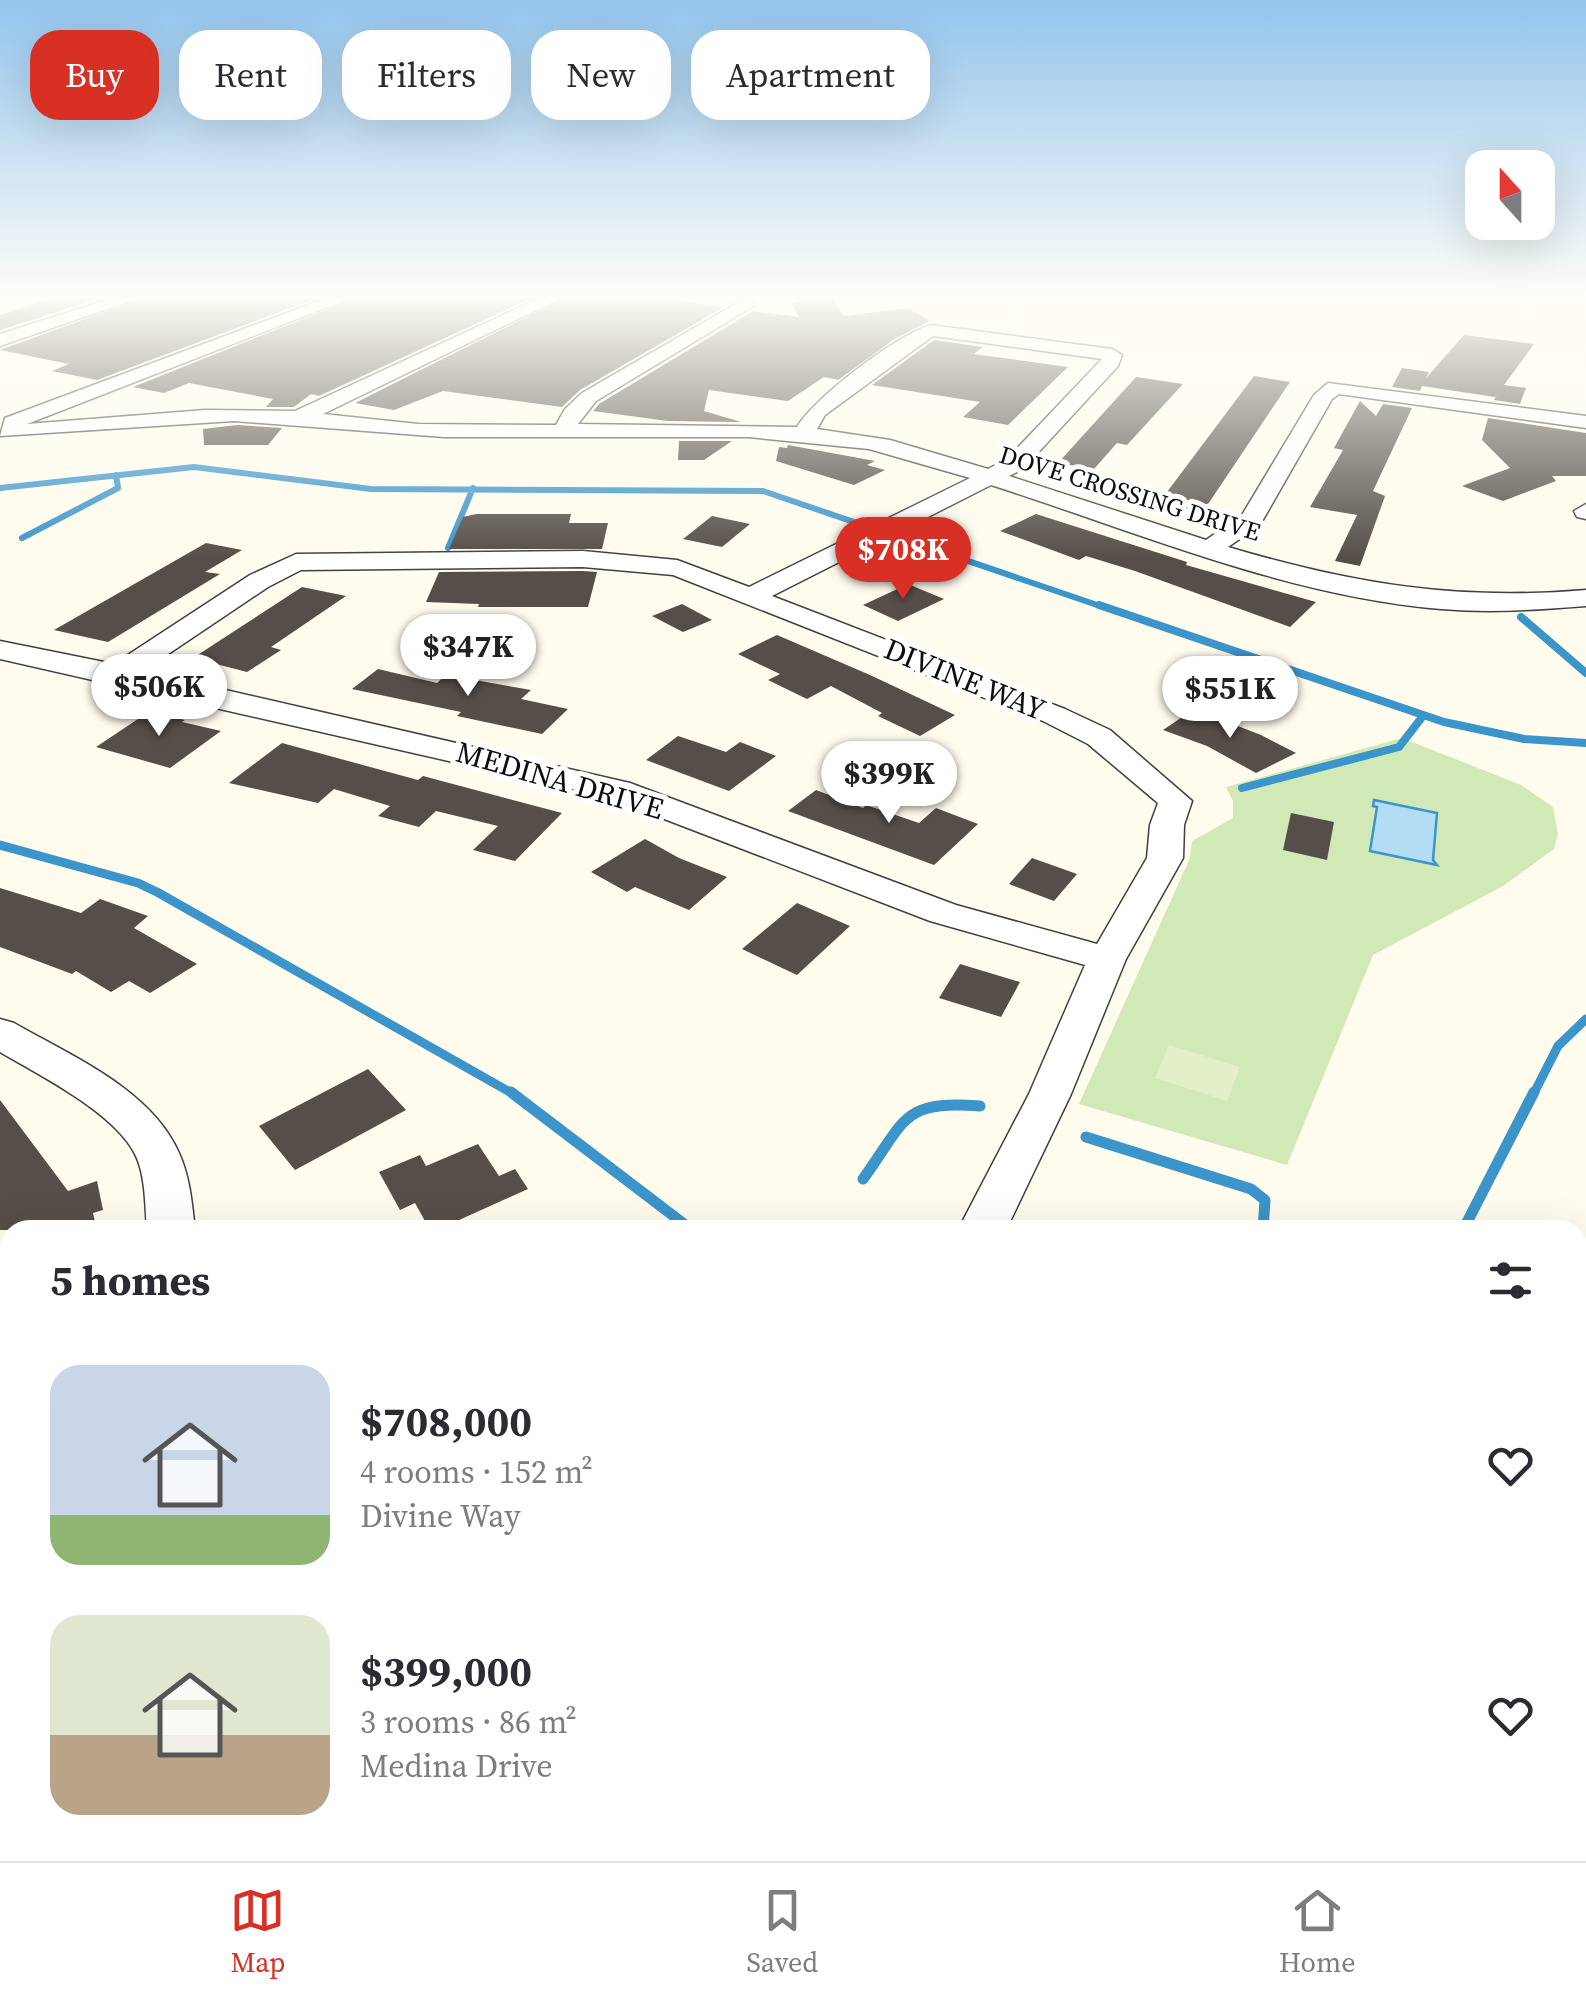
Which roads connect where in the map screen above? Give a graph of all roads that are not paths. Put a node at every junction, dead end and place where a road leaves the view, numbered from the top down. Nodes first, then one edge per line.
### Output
1 (106, 385) edge
2 (369, 385) edge
3 (612, 385) edge
4 (852, 385) edge
5 (1090, 385) edge
6 (301, 417) junction
7 (1586, 422) edge
8 (0, 429) edge
9 (564, 432) junction
10 (804, 434) junction
11 (991, 478) junction
12 (1212, 547) junction
13 (753, 595) junction
14 (1586, 598) edge
15 (0, 650) edge
16 (120, 674) junction
17 (1106, 959) junction
18 (8, 1048) edge
19 (170, 1220) edge
20 (987, 1220) edge

1 - 8 street
2 - 6 street
3 - 9 street
4 - 10 street
5 - 11 street
6 - 8 street, DOVE CROSSING DRIVE
6 - 9 street, DOVE CROSSING DRIVE
7 - 12 street
9 - 10 street, DOVE CROSSING DRIVE
10 - 11 street, DOVE CROSSING DRIVE
11 - 12 street, DOVE CROSSING DRIVE
11 - 13 street
12 - 14 street, DOVE CROSSING DRIVE
13 - 16 street, DIVINE WAY
13 - 17 street, DIVINE WAY
15 - 16 street, MEDINA DRIVE
16 - 17 street, MEDINA DRIVE
17 - 20 street, DIVINE WAY
18 - 19 street

